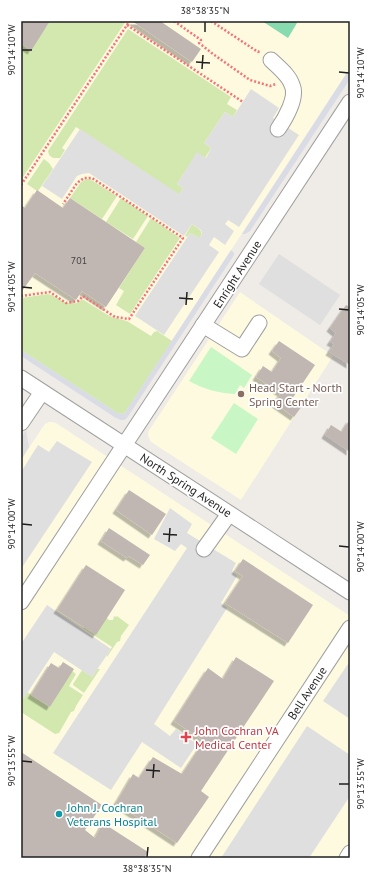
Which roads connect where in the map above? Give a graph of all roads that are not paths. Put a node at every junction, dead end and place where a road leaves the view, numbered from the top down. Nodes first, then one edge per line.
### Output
1 (267, 56) road end
2 (350, 102) edge
3 (278, 129) dead end
4 (259, 323) dead end
5 (203, 325) junction
6 (21, 378) edge
7 (42, 392) junction
8 (21, 423) edge
9 (124, 445) junction
10 (230, 514) junction
11 (204, 549) dead end
12 (350, 592) edge
13 (21, 602) edge
14 (350, 628) edge
15 (350, 853) edge
16 (198, 858) edge
17 (347, 858) edge

1 - 3 street
2 - 5 street, Enright Avenue
4 - 5 street
5 - 9 street, Enright Avenue
6 - 7 street, North Spring Avenue
7 - 8 street
7 - 9 street, North Spring Avenue
9 - 10 street, North Spring Avenue
9 - 13 street, Enright Avenue
10 - 11 street
10 - 12 street, North Spring Avenue
14 - 16 street, Bell Avenue
15 - 17 street

